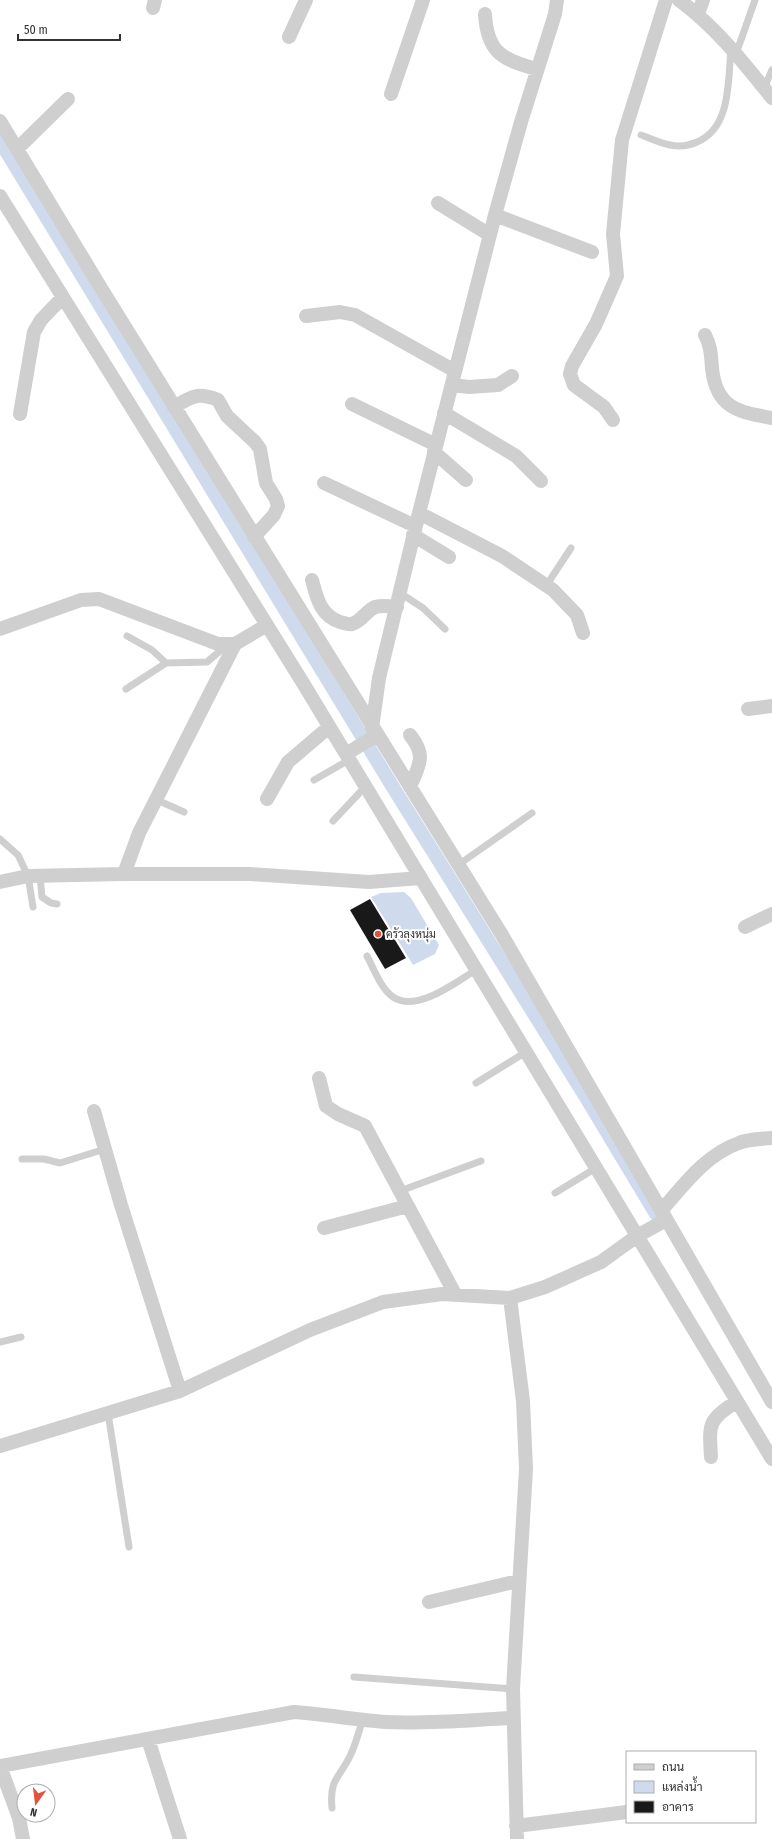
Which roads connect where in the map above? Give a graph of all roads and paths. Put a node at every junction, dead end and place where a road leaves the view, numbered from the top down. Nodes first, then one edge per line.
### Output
1 (306, 0) edge
2 (423, 0) edge
3 (557, 0) edge
4 (666, 0) edge
5 (679, 0) edge
6 (703, 0) edge
7 (755, 0) edge
8 (485, 14) dead end
9 (698, 14) junction
10 (289, 37) dead end
11 (734, 50) junction
12 (537, 69) junction
13 (772, 70) edge
14 (768, 93) edge
15 (391, 94) dead end
16 (68, 99) dead end
17 (0, 121) edge
18 (640, 135) dead end
19 (17, 149) junction
20 (0, 196) edge
21 (438, 203) dead end
22 (495, 214) junction
23 (490, 235) junction
24 (592, 252) dead end
25 (62, 298) junction
26 (306, 316) dead end
27 (705, 335) dead end
28 (512, 376) dead end
29 (454, 378) junction
30 (352, 404) dead end
31 (174, 407) junction
32 (444, 413) junction
33 (20, 414) dead end
34 (772, 418) edge
35 (613, 420) dead end
36 (435, 448) junction
37 (466, 480) dead end
38 (541, 480) dead end
39 (324, 483) dead end
40 (416, 525) junction
41 (254, 537) junction
42 (571, 548) dead end
43 (449, 556) dead end
44 (312, 580) dead end
45 (546, 586) junction
46 (400, 593) junction
47 (397, 607) junction
48 (266, 625) junction
49 (0, 629) edge
50 (445, 629) dead end
51 (583, 633) dead end
52 (127, 636) dead end
53 (231, 644) junction
54 (166, 663) junction
55 (126, 689) dead end
56 (772, 706) edge
57 (748, 709) dead end
58 (329, 726) junction
59 (373, 734) junction
60 (410, 735) dead end
61 (350, 754) junction
62 (314, 780) dead end
63 (365, 787) junction
64 (410, 787) junction
65 (267, 799) dead end
66 (157, 800) junction
67 (184, 812) dead end
68 (532, 812) dead end
69 (333, 821) dead end
70 (0, 839) edge
71 (458, 865) junction
72 (124, 874) junction
73 (34, 876) junction
74 (420, 878) junction
75 (0, 882) edge
76 (57, 904) dead end
77 (33, 907) dead end
78 (772, 914) edge
79 (745, 927) dead end
80 (367, 956) dead end
81 (476, 970) junction
82 (526, 1052) junction
83 (319, 1078) dead end
84 (476, 1083) dead end
85 (94, 1111) dead end
86 (772, 1138) edge
87 (105, 1149) junction
88 (22, 1159) dead end
89 (481, 1161) dead end
90 (596, 1168) junction
91 (400, 1191) junction
92 (556, 1193) dead end
93 (408, 1206) junction
94 (663, 1217) junction
95 (324, 1228) dead end
96 (640, 1234) junction
97 (455, 1294) junction
98 (510, 1298) junction
99 (21, 1337) dead end
100 (0, 1342) edge
101 (180, 1391) junction
102 (770, 1396) edge
103 (737, 1401) junction
104 (108, 1413) junction
105 (0, 1446) edge
106 (711, 1457) dead end
107 (772, 1459) edge
108 (129, 1547) dead end
109 (518, 1581) junction
110 (429, 1602) dead end
111 (354, 1677) dead end
112 (512, 1689) junction
113 (512, 1718) junction
114 (363, 1719) junction
115 (148, 1739) junction
116 (0, 1766) edge
117 (332, 1808) dead end
118 (626, 1812) edge
119 (517, 1833) edge
120 (24, 1839) edge
121 (180, 1839) edge

1 - 10 street
2 - 15 street
3 - 12 street
4 - 35 street
5 - 9 street
6 - 9 street
7 - 11 lane
8 - 12 street
9 - 11 street
11 - 14 street
11 - 18 lane
12 - 22 street
13 - 14 lane
16 - 19 street
17 - 19 street
19 - 31 street
20 - 25 street
21 - 23 street
22 - 23 street
22 - 24 street
23 - 29 street
25 - 33 street
25 - 48 street
26 - 29 street
27 - 34 street
28 - 29 street
29 - 32 street
30 - 36 street
31 - 41 street
31 - 41 street
32 - 36 street
32 - 38 street
36 - 37 street
36 - 40 street
39 - 40 street
40 - 43 street
40 - 45 street
40 - 46 street
41 - 59 street
42 - 45 lane
44 - 47 street
45 - 51 street
46 - 47 street
46 - 50 lane
47 - 59 street
48 - 53 street
48 - 58 street
49 - 53 street
52 - 54 lane
53 - 54 lane
53 - 66 street
54 - 55 lane
56 - 57 street
58 - 61 street
58 - 65 street
59 - 61 street
59 - 64 street
60 - 64 street
61 - 62 lane
61 - 63 street
63 - 69 lane
63 - 74 street
64 - 71 street
66 - 67 lane
66 - 72 street
68 - 71 lane
70 - 73 lane
71 - 94 street
72 - 73 street
72 - 74 street
73 - 75 street
73 - 76 lane
73 - 77 lane
74 - 81 street
78 - 79 street
80 - 81 lane
81 - 82 street
82 - 84 lane
82 - 90 street
83 - 91 street
85 - 87 street
86 - 94 street
87 - 88 lane
87 - 101 street
89 - 91 lane
90 - 92 lane
90 - 96 street
91 - 93 street
93 - 95 street
93 - 97 street
94 - 96 street
94 - 102 street
96 - 98 street
96 - 103 street
97 - 98 street
97 - 101 street
98 - 109 street
99 - 100 lane
101 - 104 street
103 - 106 street
103 - 107 street
104 - 105 street
104 - 108 lane
109 - 110 street
109 - 112 street
111 - 112 lane
112 - 113 street
113 - 114 street
113 - 119 street
114 - 115 street
114 - 117 lane
115 - 116 street
115 - 121 street
116 - 120 street
118 - 119 street

